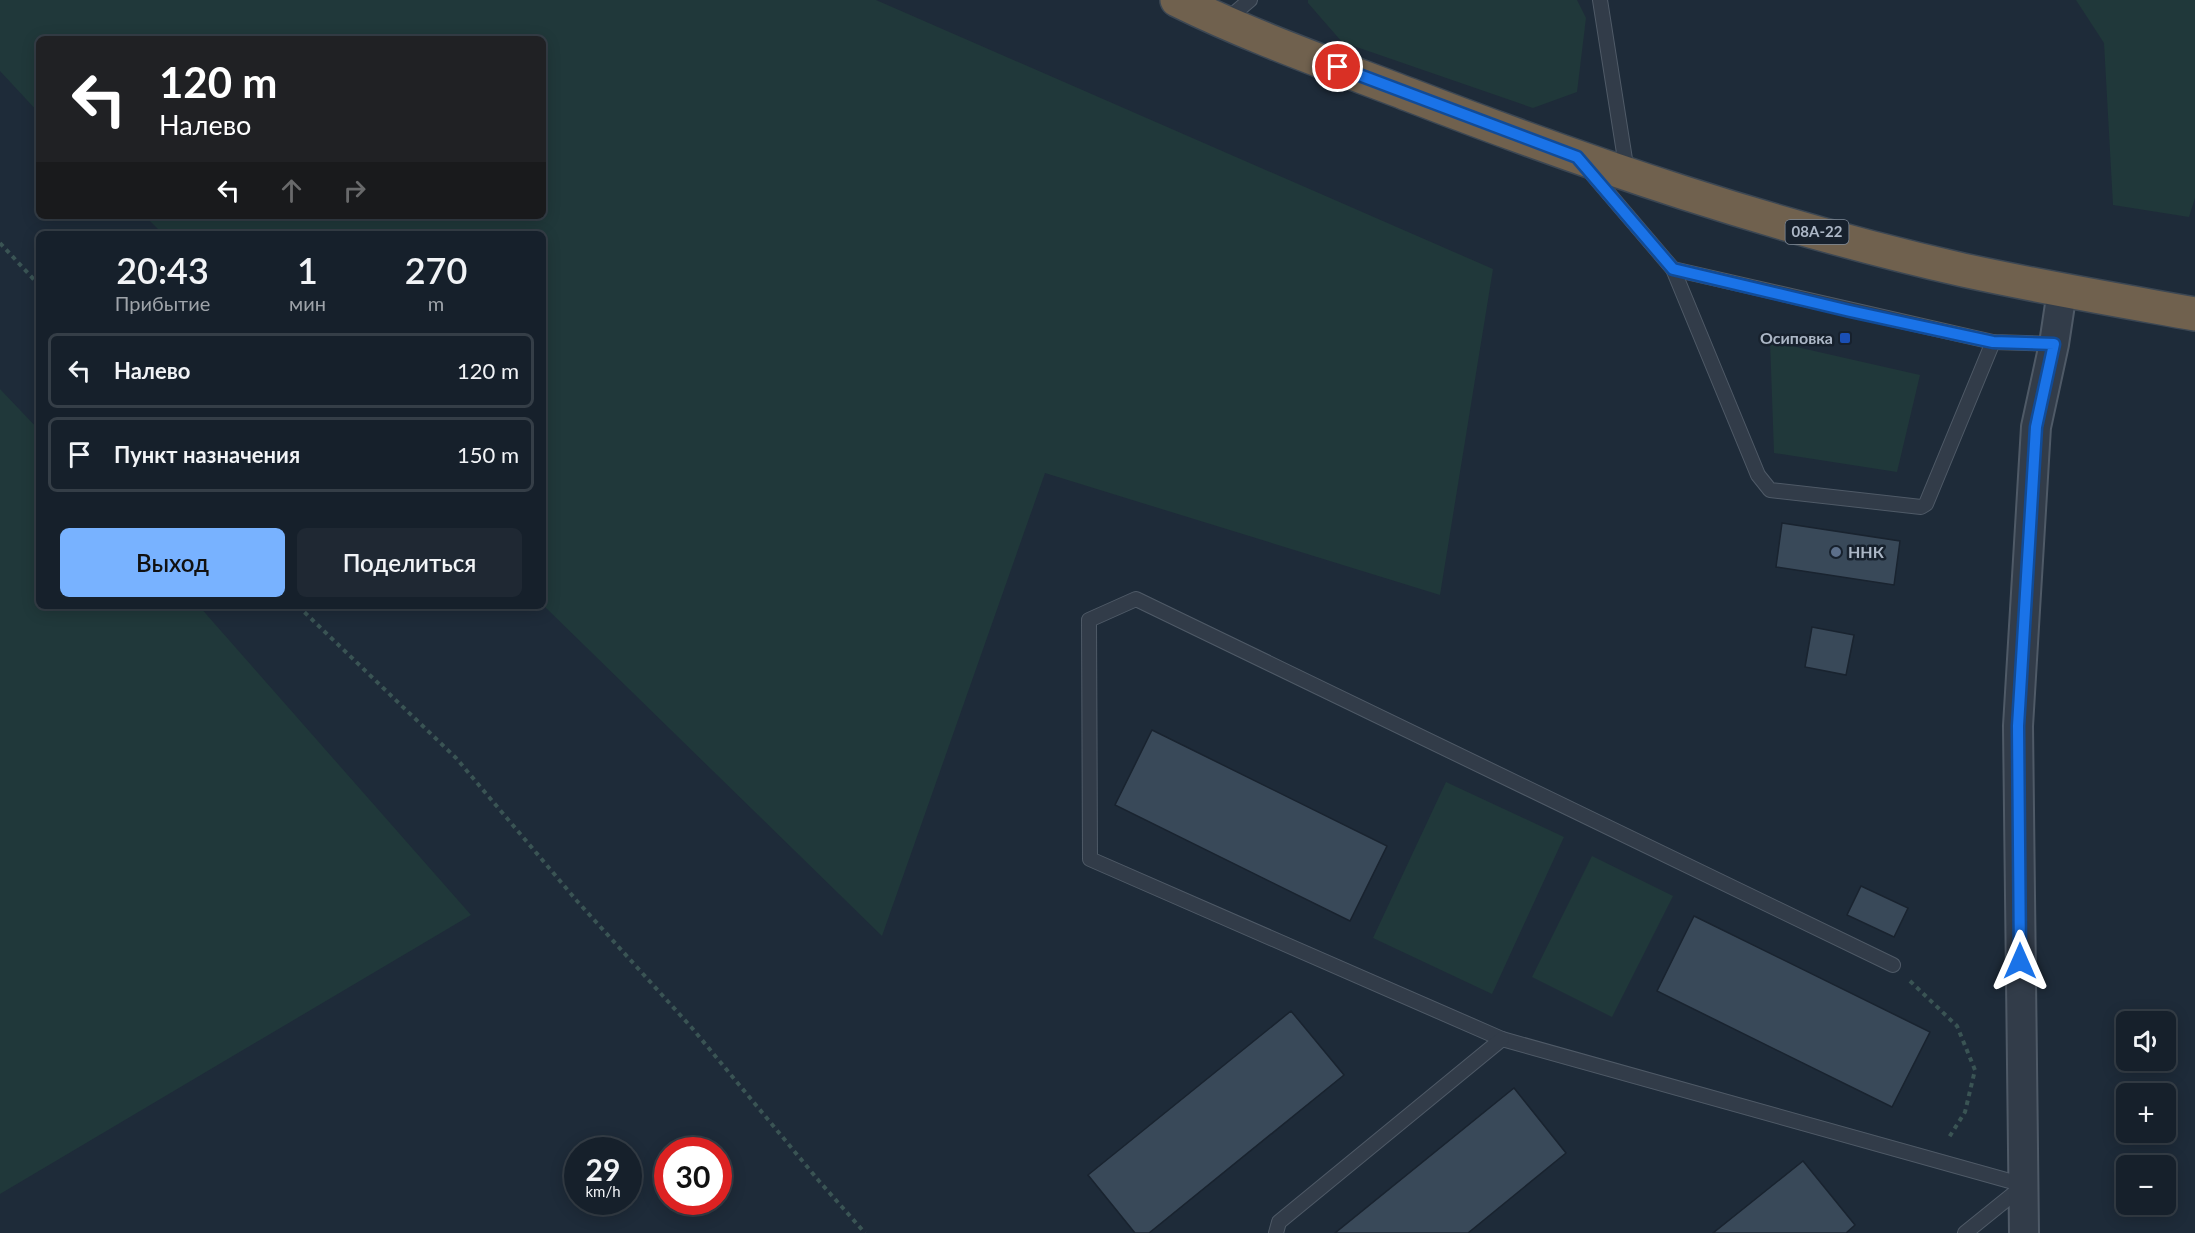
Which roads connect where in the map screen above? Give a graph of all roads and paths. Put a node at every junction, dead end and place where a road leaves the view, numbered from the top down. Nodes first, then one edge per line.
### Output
1 (1177, 0) edge
2 (1250, 0) edge
3 (1600, 0) edge
4 (1223, 22) junction
5 (1577, 157) junction
6 (1628, 174) junction
7 (0, 243) edge
8 (1673, 269) junction
9 (36, 282) edge
10 (2062, 291) junction
11 (2195, 314) edge
12 (1993, 342) junction
13 (2054, 344) junction
14 (301, 609) edge
15 (1893, 965) joint
16 (1502, 1039) junction
17 (1935, 1160) junction
18 (2024, 1185) junction
19 (865, 1233) edge
20 (1276, 1233) edge
21 (1965, 1233) edge
22 (2024, 1233) edge

1 - 4 highway, 08А-22
2 - 4 lane
3 - 6 lane
4 - 5 highway, 08А-22
5 - 6 highway, 08А-22
5 - 8 lane
6 - 10 highway, 08А-22
7 - 9 path
8 - 12 lane
8 - 12 lane
10 - 11 highway, 08А-22
10 - 13 street
12 - 13 lane
13 - 18 street
14 - 19 path
15 - 16 lane
15 - 17 path
16 - 17 lane
16 - 20 lane
17 - 18 lane
18 - 21 lane
18 - 22 street

